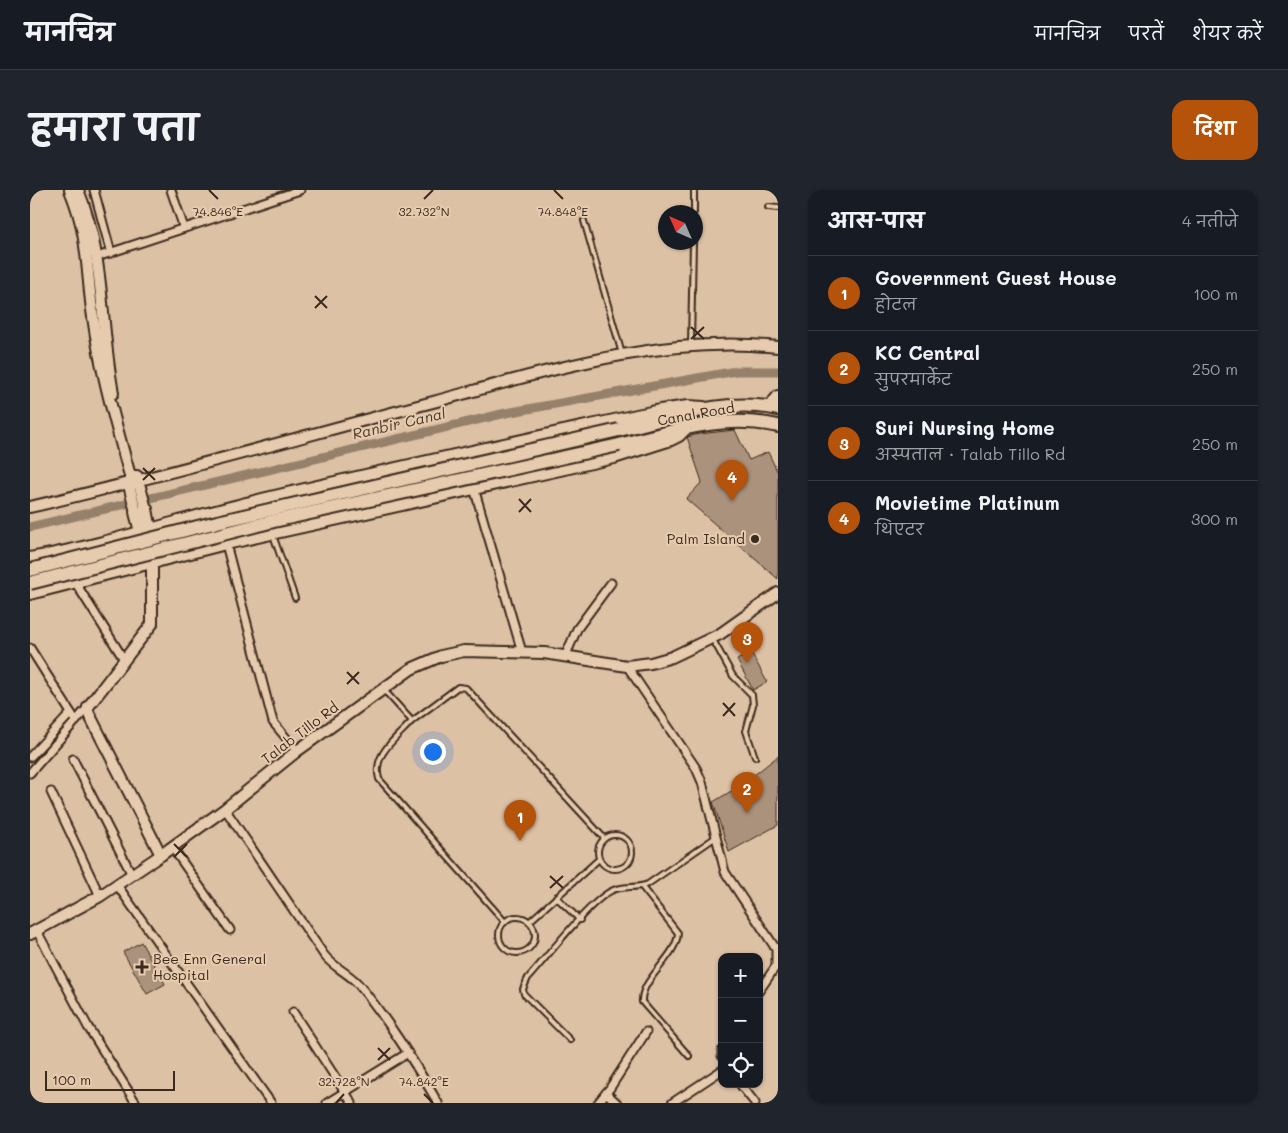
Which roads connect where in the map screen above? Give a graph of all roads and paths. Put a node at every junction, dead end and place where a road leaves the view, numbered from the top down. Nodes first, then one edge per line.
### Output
1 (70, 190) edge
2 (78, 190) edge
3 (94, 190) edge
4 (170, 190) edge
5 (300, 190) edge
6 (694, 190) edge
7 (694, 205) edge
8 (768, 207) dead end
9 (778, 208) edge
10 (584, 220) dead end
11 (184, 228) junction
12 (693, 250) edge
13 (111, 253) junction
14 (97, 257) junction
15 (691, 347) junction
16 (778, 347) edge
17 (623, 356) junction
18 (778, 396) edge
19 (710, 408) junction
20 (774, 408) edge
21 (778, 426) edge
22 (686, 429) junction
23 (135, 485) junction
24 (474, 488) junction
25 (30, 507) edge
26 (141, 511) joint
27 (145, 531) junction
28 (273, 535) junction
29 (226, 544) junction
30 (30, 558) edge
31 (155, 561) junction
32 (30, 570) edge
33 (75, 582) junction
34 (30, 583) edge
35 (611, 583) dead end
36 (778, 593) edge
37 (30, 594) edge
38 (295, 598) dead end
39 (712, 638) junction
40 (30, 648) edge
41 (522, 652) junction
42 (565, 657) junction
43 (125, 662) junction
44 (627, 666) junction
45 (383, 688) junction
46 (88, 707) junction
47 (71, 713) junction
48 (76, 720) junction
49 (412, 721) junction
50 (297, 751) junction
51 (32, 755) edge
52 (755, 757) dead end
53 (73, 759) dead end
54 (42, 760) junction
55 (31, 769) edge
56 (51, 792) dead end
57 (225, 809) junction
58 (604, 838) junction
59 (716, 838) junction
60 (172, 847) junction
61 (161, 855) junction
62 (599, 859) junction
63 (132, 875) junction
64 (117, 885) junction
65 (642, 887) junction
66 (100, 896) junction
67 (556, 897) junction
68 (580, 920) junction
69 (504, 922) junction
70 (530, 922) junction
71 (230, 930) dead end
72 (33, 932) edge
73 (763, 986) edge
74 (293, 1012) dead end
75 (646, 1032) dead end
76 (570, 1040) dead end
77 (408, 1053) junction
78 (689, 1056) dead end
79 (718, 1073) edge
80 (743, 1088) edge
81 (345, 1092) junction
82 (606, 1093) junction
83 (136, 1103) edge
84 (271, 1103) edge
85 (327, 1103) edge
86 (352, 1103) edge
87 (438, 1103) edge
88 (598, 1103) edge
89 (616, 1103) edge
90 (672, 1103) edge
91 (755, 1103) edge

1 - 23 street
2 - 14 street
3 - 13 street
4 - 11 street
5 - 11 street
6 - 7 lane
8 - 9 lane
10 - 17 lane
11 - 13 street
12 - 15 lane
13 - 14 street
14 - 23 street
15 - 16 street
15 - 17 street
17 - 23 street
18 - 20 street, Canal Road
19 - 20 highway, Canal Road
19 - 27 street
19 - 32 highway, Canal Road, bridge
21 - 22 highway, Canal Road
22 - 24 street
22 - 34 highway, Canal Road, bridge
23 - 25 street
23 - 26 street
24 - 28 street
24 - 41 street
26 - 27 highway
27 - 30 street
27 - 31 highway
27 - 31 highway
28 - 29 street
28 - 38 lane
29 - 31 street
29 - 50 street
31 - 33 street
31 - 43 street
33 - 37 street
33 - 43 street
35 - 42 street
36 - 39 street, Talab Tillo Rd
39 - 44 street, Talab Tillo Rd
39 - 52 lane
40 - 47 street
41 - 42 street, Talab Tillo Rd
41 - 45 street, Talab Tillo Rd
42 - 44 street, Talab Tillo Rd
43 - 46 street
44 - 59 street
45 - 49 lane
45 - 50 street, Talab Tillo Rd
46 - 48 street
46 - 61 street
47 - 48 street
47 - 51 street
48 - 54 street
49 - 58 lane
49 - 69 lane
50 - 57 street, Talab Tillo Rd
51 - 54 street
53 - 63 street
54 - 55 street
56 - 66 street
57 - 60 street, Talab Tillo Rd
57 - 77 street
58 - 62 lane
58 - 62 lane
59 - 65 lane
59 - 73 street
60 - 61 street, Talab Tillo Rd
60 - 71 street
61 - 63 street, Talab Tillo Rd
62 - 67 lane
63 - 64 street, Talab Tillo Rd
64 - 66 street, Talab Tillo Rd
64 - 84 street
65 - 68 lane
65 - 78 lane
66 - 72 street, Talab Tillo Rd
67 - 68 lane
67 - 70 lane
68 - 76 lane
69 - 70 lane
69 - 70 lane
72 - 83 street
74 - 81 street
75 - 82 street
77 - 81 street
77 - 87 street
79 - 90 street
80 - 91 street
81 - 85 street
81 - 86 street
82 - 88 street
82 - 89 street

